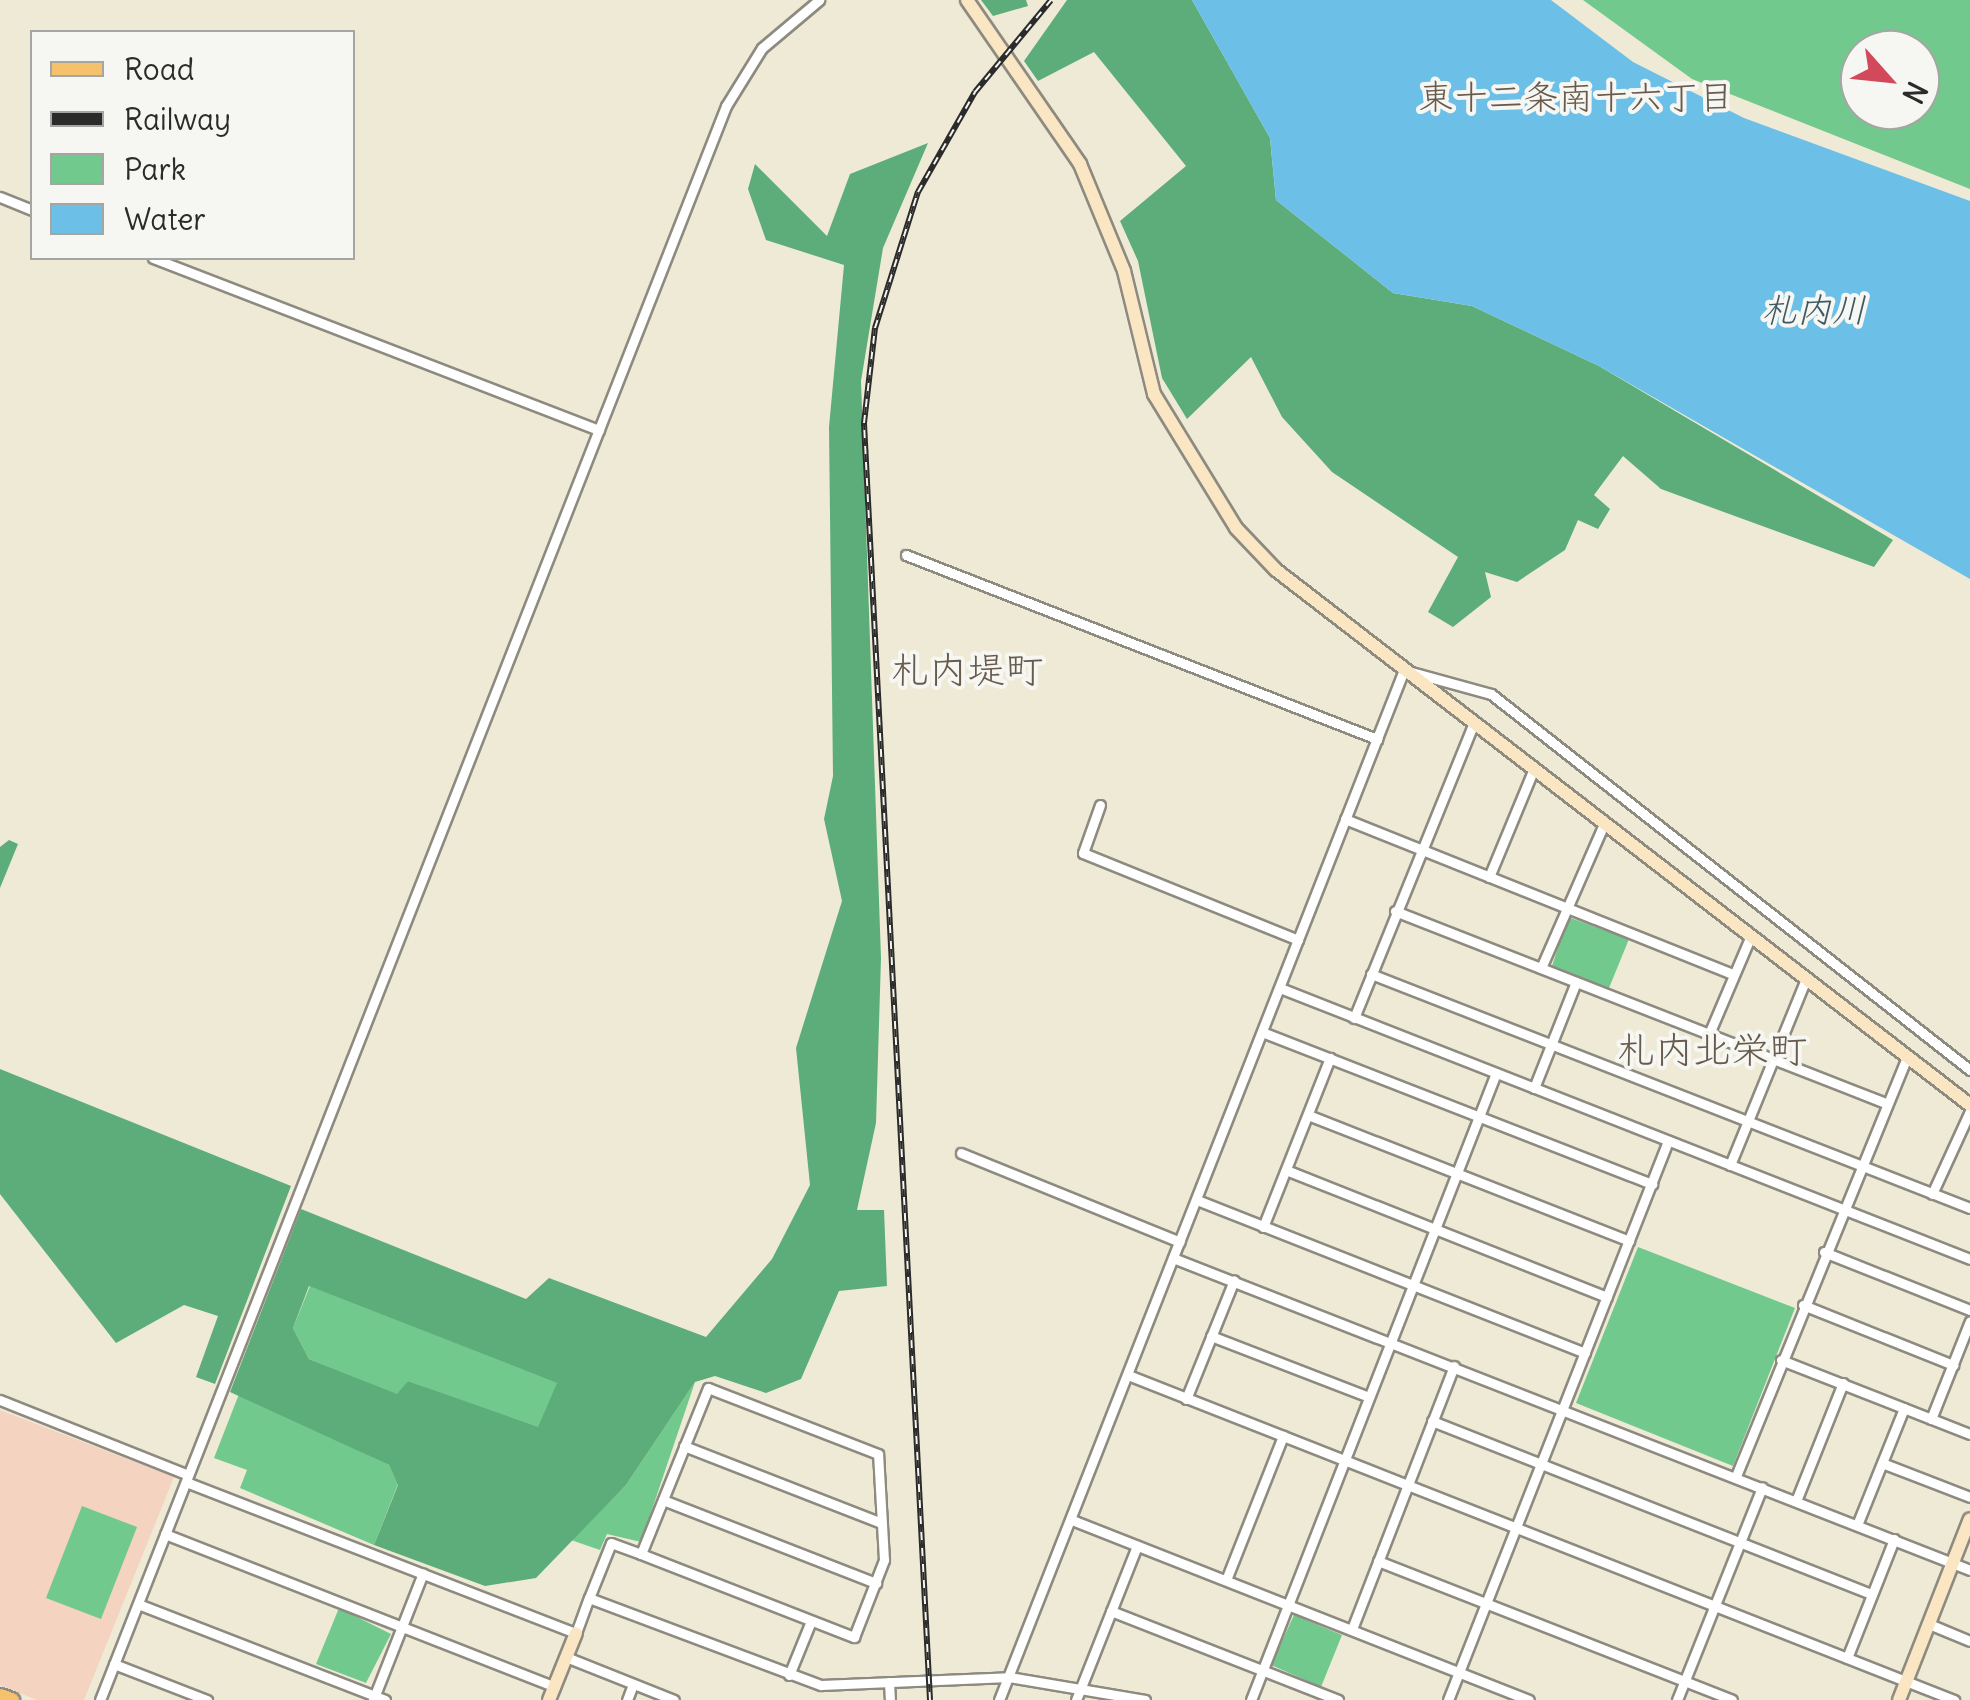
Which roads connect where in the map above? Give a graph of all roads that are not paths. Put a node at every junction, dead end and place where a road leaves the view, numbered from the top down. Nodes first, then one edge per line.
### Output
1 (819, 0) edge
2 (967, 0) edge
3 (0, 197) edge
4 (30, 209) edge
5 (158, 260) edge
6 (599, 430) junction
7 (906, 554) dead end
8 (1404, 670) junction
9 (1473, 725) junction
10 (1378, 738) junction
11 (1533, 771) junction
12 (1100, 805) dead end
13 (1345, 819) junction
14 (1602, 826) junction
15 (1420, 849) junction
16 (1489, 877) junction
17 (1566, 907) junction
18 (1395, 911) junction
19 (1750, 938) junction
20 (1298, 940) junction
21 (1541, 968) junction
22 (1371, 974) junction
23 (1734, 974) junction
24 (1806, 979) junction
25 (1576, 982) junction
26 (1280, 988) junction
27 (1354, 1018) junction
28 (1262, 1032) junction
29 (1709, 1034) junction
30 (1552, 1044) junction
31 (1907, 1056) junction
32 (1330, 1058) junction
33 (1772, 1058) junction
34 (1970, 1070) edge
35 (1496, 1073) junction
36 (1534, 1088) junction
37 (1883, 1102) junction
38 (1970, 1108) edge
39 (1308, 1115) junction
40 (1479, 1116) junction
41 (1746, 1121) junction
42 (1668, 1140) junction
43 (961, 1153) dead end
44 (1730, 1164) junction
45 (1858, 1165) junction
46 (1286, 1170) junction
47 (1457, 1173) junction
48 (1652, 1184) junction
49 (1932, 1194) junction
50 (1197, 1200) junction
51 (1840, 1208) junction
52 (1970, 1208) edge
53 (1264, 1227) junction
54 (1435, 1229) junction
55 (1630, 1241) junction
56 (1180, 1242) junction
57 (1824, 1252) junction
58 (1174, 1258) junction
59 (1970, 1259) edge
60 (1234, 1280) junction
61 (1413, 1285) junction
62 (1607, 1296) junction
63 (1803, 1306) junction
64 (1970, 1310) edge
65 (1970, 1321) edge
66 (1210, 1336) junction
67 (1391, 1342) junction
68 (1585, 1352) junction
69 (1782, 1360) junction
70 (1953, 1365) junction
71 (1454, 1366) junction
72 (1128, 1375) junction
73 (1843, 1383) junction
74 (1370, 1397) junction
75 (1186, 1399) junction
76 (0, 1400) edge
77 (1904, 1408) junction
78 (1562, 1410) junction
79 (1931, 1420) junction
80 (1432, 1421) junction
81 (1970, 1434) edge
82 (1283, 1436) junction
83 (684, 1446) junction
84 (1344, 1460) junction
85 (1882, 1463) junction
86 (1541, 1464) junction
87 (1736, 1476) junction
88 (187, 1478) junction
89 (1407, 1485) junction
90 (1762, 1487) junction
91 (1970, 1498) edge
92 (663, 1500) junction
93 (1796, 1501) junction
94 (1970, 1519) edge
95 (1072, 1520) junction
96 (882, 1523) junction
97 (1857, 1525) junction
98 (1516, 1527) junction
99 (164, 1534) junction
100 (1894, 1539) junction
101 (1740, 1542) junction
102 (1137, 1546) junction
103 (641, 1554) junction
104 (1378, 1560) junction
105 (1952, 1563) junction
106 (1970, 1570) edge
107 (424, 1573) junction
108 (1226, 1580) junction
109 (876, 1582) junction
110 (1872, 1594) junction
111 (590, 1598) junction
112 (1486, 1602) junction
113 (138, 1604) junction
114 (1288, 1605) junction
115 (1715, 1606) junction
116 (1111, 1611) junction
117 (811, 1621) junction
118 (1929, 1624) junction
119 (402, 1626) junction
120 (1352, 1629) junction
121 (576, 1633) junction
122 (1970, 1640) edge
123 (566, 1658) junction
124 (1847, 1658) junction
125 (114, 1664) junction
126 (1262, 1670) junction
127 (1459, 1672) junction
128 (789, 1676) junction
129 (1009, 1677) junction
130 (1684, 1681) junction
131 (1906, 1681) junction
132 (889, 1682) junction
133 (633, 1684) junction
134 (1082, 1686) junction
135 (552, 1693) edge
136 (0, 1696) edge
137 (378, 1699) edge
138 (11, 1700) edge
139 (100, 1700) edge
140 (207, 1700) edge
141 (627, 1700) edge
142 (674, 1700) edge
143 (890, 1700) edge
144 (999, 1700) edge
145 (1076, 1700) edge
146 (1145, 1700) edge
147 (1251, 1700) edge
148 (1338, 1700) edge
149 (1448, 1700) edge
150 (1530, 1700) edge
151 (1677, 1700) edge
152 (1732, 1700) edge
153 (1899, 1700) edge
154 (1954, 1700) edge

1 - 6 street
2 - 8 street
3 - 4 street
5 - 6 street
6 - 88 street
7 - 10 street
8 - 9 street
8 - 10 street
8 - 34 street
9 - 11 street
9 - 15 street
10 - 13 street
11 - 14 street
11 - 16 street
12 - 20 street
13 - 15 street
13 - 20 street
14 - 17 street
14 - 19 street
15 - 16 street
15 - 18 street
16 - 17 street
17 - 21 street
17 - 23 street
18 - 21 street
18 - 22 street
19 - 23 street
19 - 24 street
20 - 26 street
21 - 25 street
22 - 27 street
22 - 30 street
23 - 29 street
24 - 31 street
24 - 33 street
25 - 29 street
25 - 30 street
26 - 27 street
26 - 28 street
27 - 35 street
28 - 32 street
28 - 50 street
29 - 33 street
30 - 36 street
30 - 41 street
31 - 37 street
31 - 38 street
32 - 39 street
32 - 40 street
33 - 37 street
33 - 41 street
35 - 36 street
35 - 40 street
36 - 42 street
37 - 45 street
38 - 49 street
39 - 46 street
39 - 47 street
40 - 47 street
40 - 48 street
41 - 44 street
41 - 45 street
42 - 44 street
42 - 48 street
43 - 56 street
44 - 51 street
45 - 49 street
45 - 51 street
46 - 53 street
46 - 54 street
47 - 54 street
47 - 55 street
48 - 55 street
49 - 52 street
50 - 53 street
50 - 56 street
51 - 57 street
51 - 59 street
53 - 61 street
54 - 61 street
54 - 62 street
55 - 62 street
56 - 58 street
57 - 63 street
57 - 64 street
58 - 60 street
58 - 72 street
60 - 66 street
60 - 67 street
61 - 67 street
61 - 68 street
62 - 68 street
63 - 69 street
63 - 70 street
65 - 70 street
66 - 74 street
66 - 75 street
67 - 71 street
67 - 74 street
68 - 78 street
69 - 73 street
69 - 87 street
70 - 79 street
71 - 78 street
71 - 80 street
72 - 75 street
72 - 95 street
73 - 77 street
73 - 93 street
74 - 84 street
75 - 82 street
76 - 88 street
77 - 79 street
77 - 85 street
78 - 86 street
78 - 87 street
79 - 81 street
80 - 86 street
80 - 89 street
82 - 84 street
82 - 108 street
83 - 92 street
83 - 96 street
83 - 96 street
84 - 89 street
84 - 114 street
85 - 91 street
85 - 97 street
86 - 98 street
86 - 101 street
87 - 90 street
88 - 99 street
88 - 107 street
89 - 98 street
89 - 104 street
90 - 93 street
90 - 101 street
92 - 103 street
92 - 109 street
93 - 97 street
94 - 105 street
95 - 102 street
95 - 129 street
96 - 109 street
97 - 100 street
98 - 112 street
98 - 115 street
99 - 113 street
99 - 119 street
100 - 105 street
100 - 110 street
101 - 110 street
101 - 115 street
102 - 108 street
102 - 116 street
103 - 111 street
103 - 117 street
104 - 112 street
104 - 120 street
105 - 106 street
105 - 118 street
107 - 119 street
107 - 121 street
108 - 114 street
109 - 117 street
110 - 124 street
111 - 121 street
111 - 128 street
112 - 127 street
112 - 130 street
113 - 125 street
113 - 137 street
114 - 120 street
114 - 126 street
115 - 124 street
115 - 130 street
116 - 126 street
116 - 134 street
117 - 128 street
118 - 122 street
118 - 131 street
119 - 135 street
119 - 137 street
120 - 127 street
121 - 123 street
123 - 133 street
123 - 135 street
124 - 131 street
125 - 139 street
125 - 140 street
126 - 147 street
126 - 148 street
127 - 149 street
127 - 150 street
128 - 132 street
129 - 132 street
129 - 134 street
129 - 144 street
130 - 151 street
130 - 152 street
131 - 153 street
131 - 154 street
132 - 143 street
133 - 141 street
133 - 142 street
134 - 145 street
134 - 146 street
136 - 138 main road

